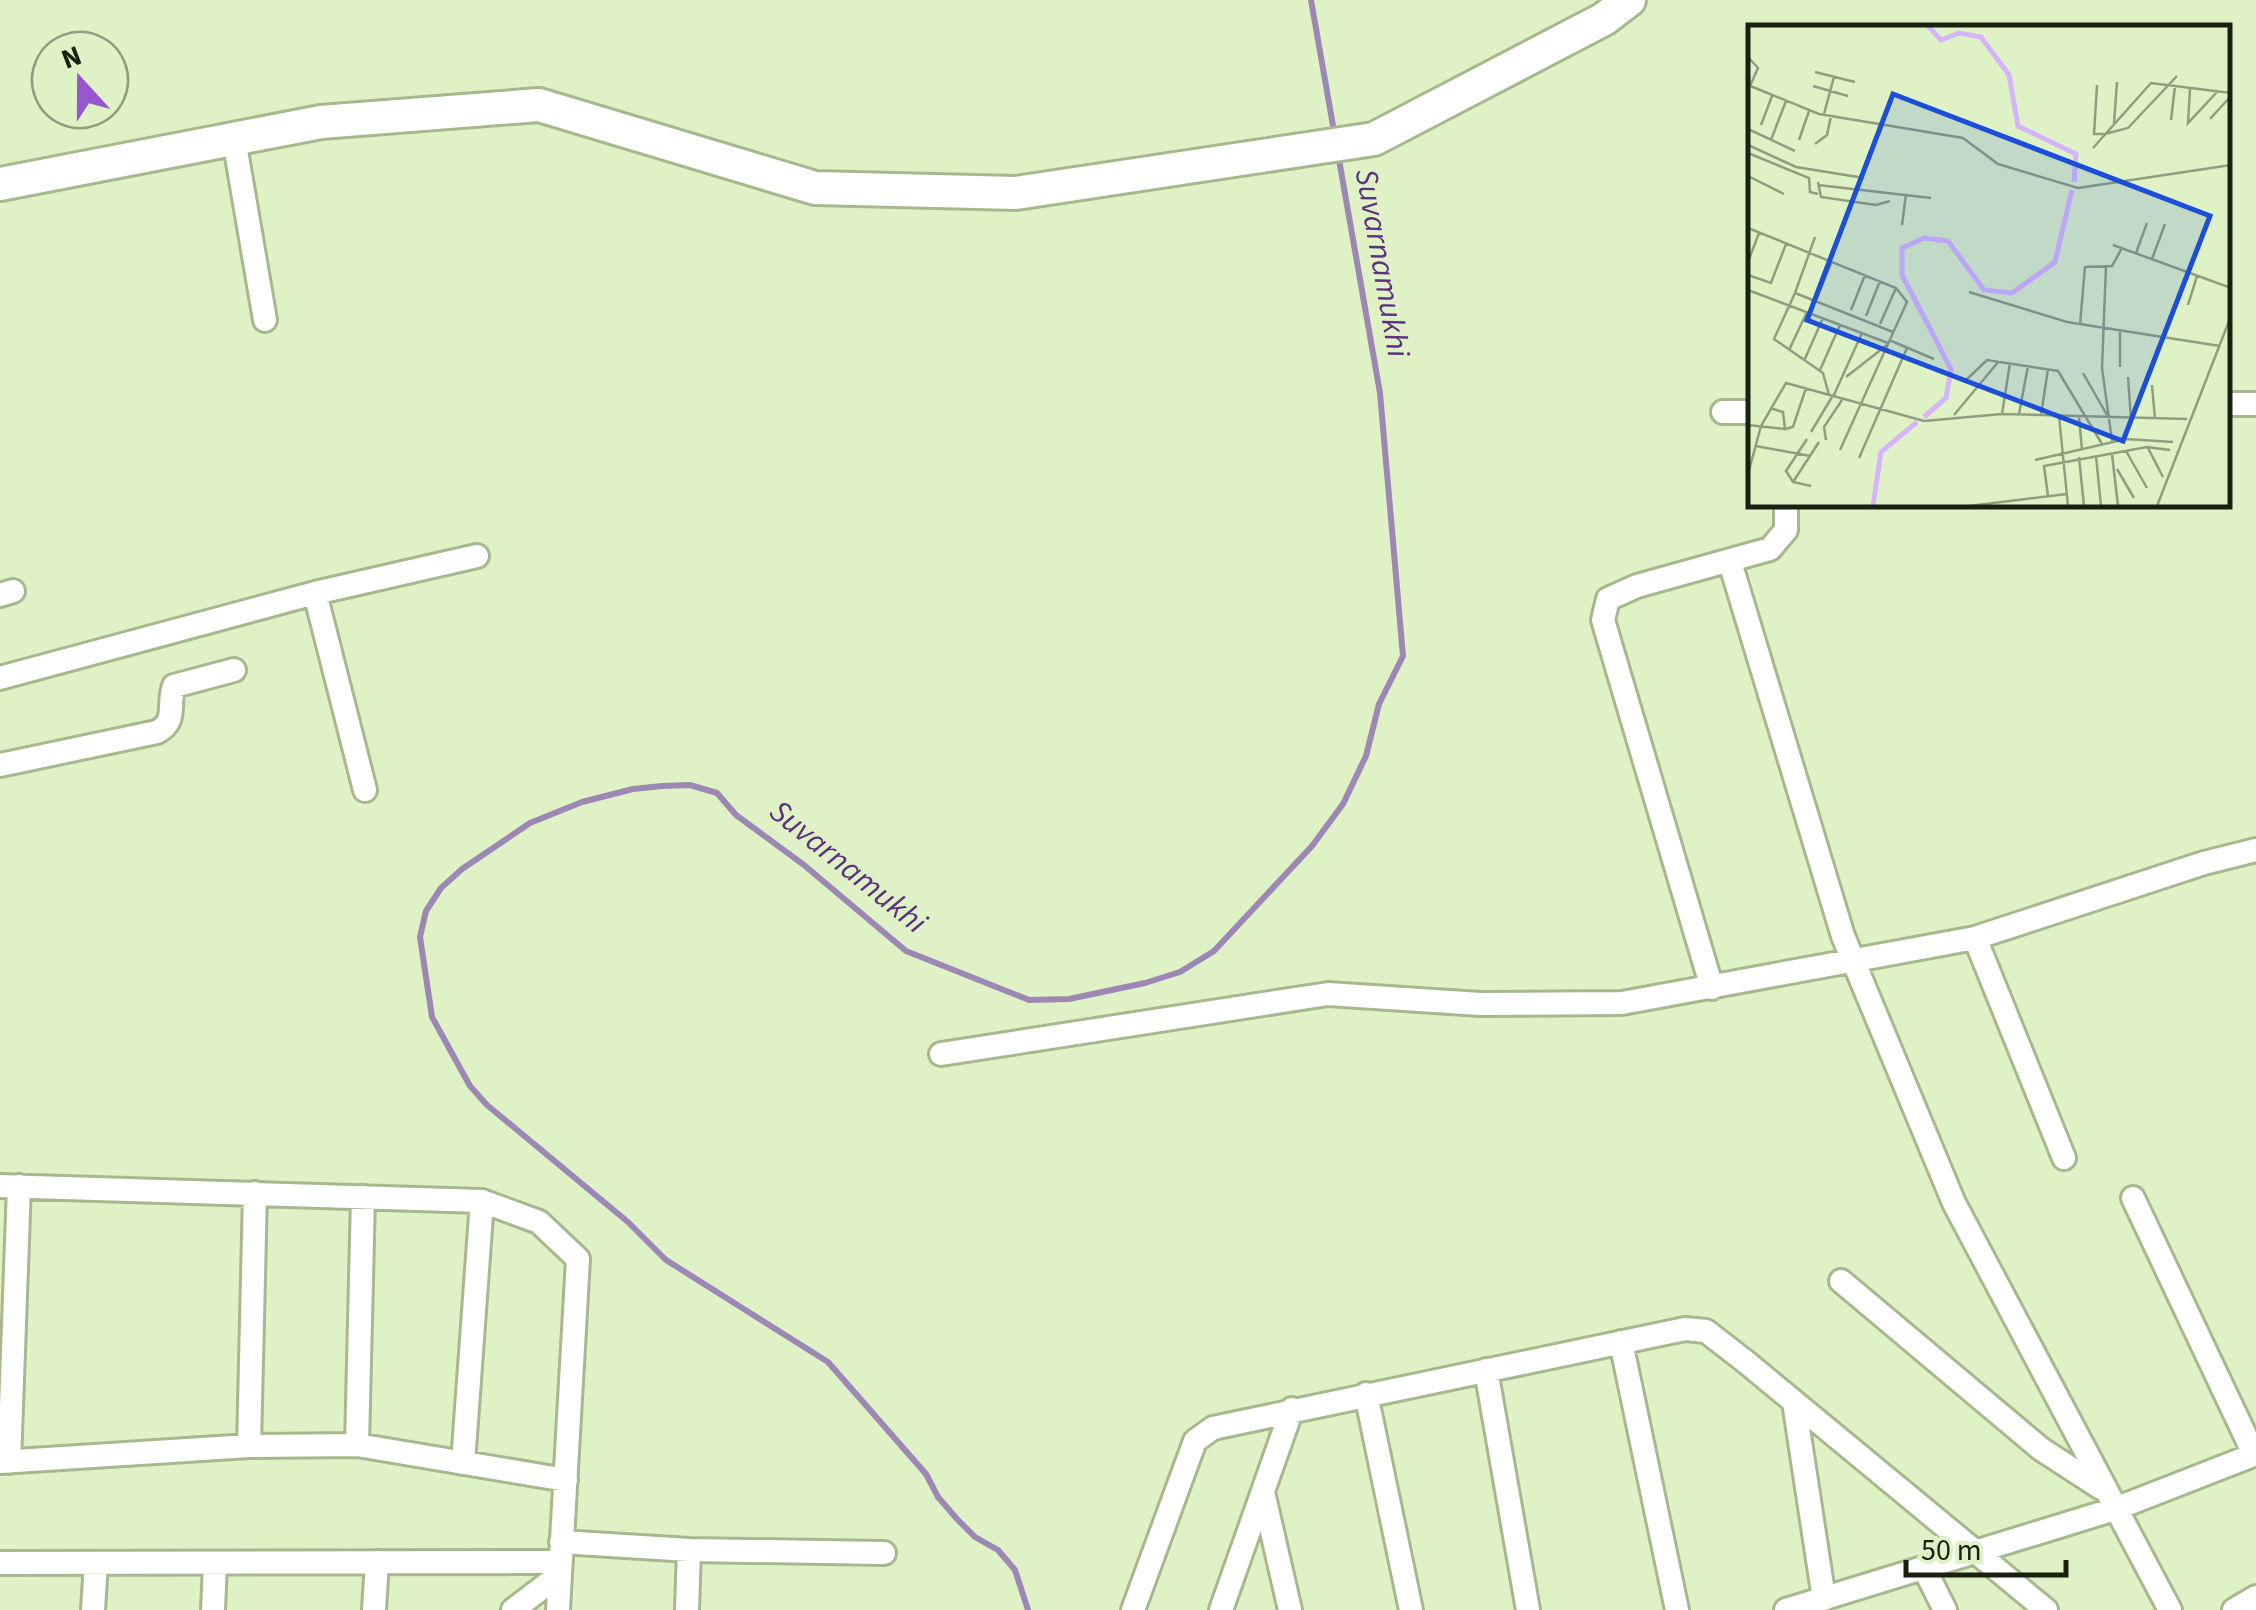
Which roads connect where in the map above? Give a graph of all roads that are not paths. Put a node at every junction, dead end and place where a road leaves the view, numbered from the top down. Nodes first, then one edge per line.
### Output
1 (1629, 0) edge
2 (234, 139) junction
3 (0, 184) edge
4 (265, 320) dead end
5 (1723, 412) dead end
6 (1748, 412) edge
7 (1786, 508) edge
8 (478, 556) dead end
9 (1730, 562) junction
10 (316, 592) junction
11 (234, 670) dead end
12 (0, 678) edge
13 (0, 765) edge
14 (365, 790) dead end
15 (2256, 850) edge
16 (1975, 938) junction
17 (1854, 960) junction
18 (1712, 988) junction
19 (941, 1054) dead end
20 (2064, 1158) dead end
21 (10, 1186) edge
22 (255, 1193) junction
23 (363, 1197) junction
24 (2133, 1198) dead end
25 (482, 1201) junction
26 (1841, 1281) dead end
27 (1621, 1342) junction
28 (1486, 1370) junction
29 (1366, 1394) junction
30 (1794, 1402) junction
31 (1292, 1409) junction
32 (357, 1445) junction
33 (249, 1446) junction
34 (2255, 1454) edge
35 (5, 1462) edge
36 (463, 1463) junction
37 (566, 1480) junction
38 (1263, 1492) junction
39 (2110, 1499) junction
40 (689, 1550) junction
41 (1975, 1552) junction
42 (884, 1553) dead end
43 (560, 1559) junction
44 (377, 1562) junction
45 (0, 1563) edge
46 (96, 1563) junction
47 (215, 1563) junction
48 (1924, 1568) junction
49 (2256, 1597) edge
50 (1824, 1598) junction
51 (1795, 1609) edge
52 (93, 1610) edge
53 (213, 1610) edge
54 (374, 1610) edge
55 (514, 1610) edge
56 (558, 1610) edge
57 (687, 1610) edge
58 (1134, 1610) edge
59 (1221, 1610) edge
60 (1290, 1610) edge
61 (1411, 1610) edge
62 (1528, 1610) edge
63 (1677, 1610) edge
64 (1944, 1610) edge
65 (2046, 1610) edge
66 (2170, 1610) edge
67 (2234, 1610) edge

1 - 2 street
2 - 3 street
2 - 4 street
5 - 6 street
7 - 9 street
8 - 10 street
9 - 17 street
9 - 18 street
10 - 12 street
10 - 14 street
11 - 13 street
15 - 16 street
16 - 17 street
16 - 20 street
17 - 18 street
17 - 39 street
18 - 19 street
21 - 22 street
21 - 35 street
22 - 23 street
22 - 33 street
23 - 25 street
23 - 32 street
24 - 34 street
25 - 36 street
25 - 37 street
26 - 39 street
27 - 28 street
27 - 30 street
27 - 63 street
28 - 29 street
28 - 62 street
29 - 31 street
29 - 61 street
30 - 41 street
30 - 50 street
31 - 38 street
31 - 58 street
32 - 33 street
32 - 36 street
33 - 35 street
34 - 39 street
36 - 37 street
37 - 43 street
38 - 59 street
38 - 60 street
39 - 41 street
39 - 66 street
40 - 42 street
40 - 43 street
40 - 57 street
41 - 48 street
41 - 65 street
43 - 44 street
43 - 55 street
43 - 56 street
44 - 47 street
44 - 54 street
45 - 46 street
46 - 47 street
46 - 52 street
47 - 53 street
48 - 50 street
48 - 64 street
49 - 67 street
50 - 51 street

